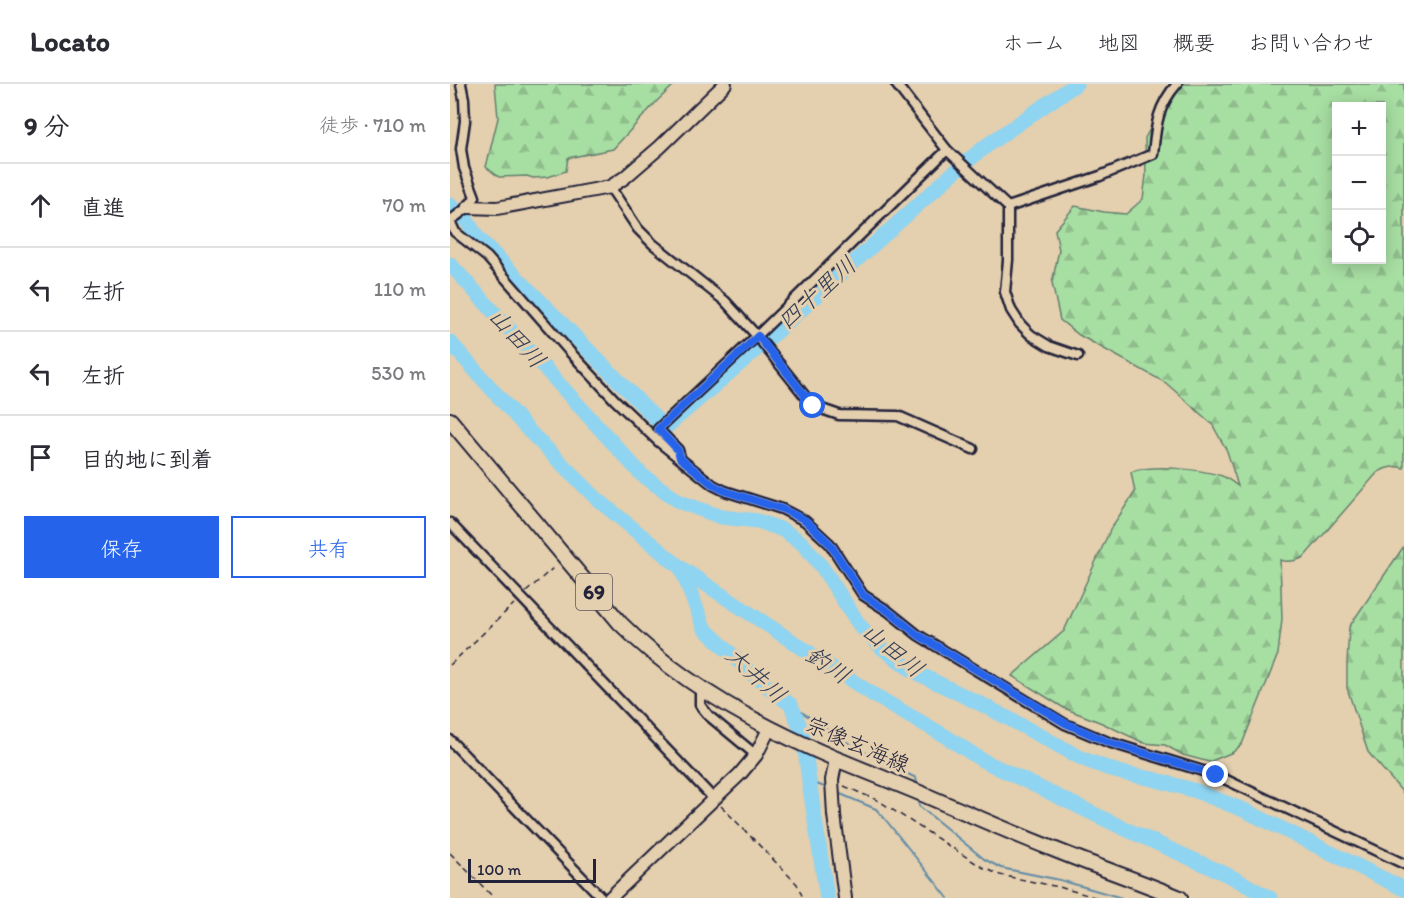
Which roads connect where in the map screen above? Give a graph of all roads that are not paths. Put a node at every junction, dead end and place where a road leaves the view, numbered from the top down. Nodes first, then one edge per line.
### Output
1 (461, 84) edge
2 (725, 84) edge
3 (896, 84) edge
4 (1177, 84) edge
5 (947, 150) junction
6 (610, 187) junction
7 (468, 207) junction
8 (1008, 207) junction
9 (450, 221) edge
10 (758, 336) junction
11 (1078, 356) dead end
12 (450, 420) edge
13 (972, 449) dead end
14 (680, 458) junction
15 (450, 523) edge
16 (700, 688) junction
17 (769, 729) junction
18 (450, 740) edge
19 (756, 755) junction
20 (836, 759) junction
21 (714, 799) junction
22 (1404, 864) edge
23 (602, 898) edge
24 (610, 898) edge
25 (845, 898) edge
26 (1180, 898) edge

1 - 7 street
2 - 6 street
3 - 5 street
4 - 8 street
5 - 8 street
5 - 10 street
6 - 7 street
6 - 10 street
7 - 9 street
8 - 11 street
9 - 14 street
10 - 13 street
10 - 14 street
12 - 16 main road, 宗像玄海線 / 69
14 - 22 street
15 - 21 street
16 - 17 main road, 宗像玄海線 / 69
16 - 19 street
17 - 19 street
17 - 20 main road, 宗像玄海線 / 69
18 - 23 street
19 - 21 street
20 - 25 street
20 - 26 main road, 宗像玄海線 / 69
21 - 24 street

